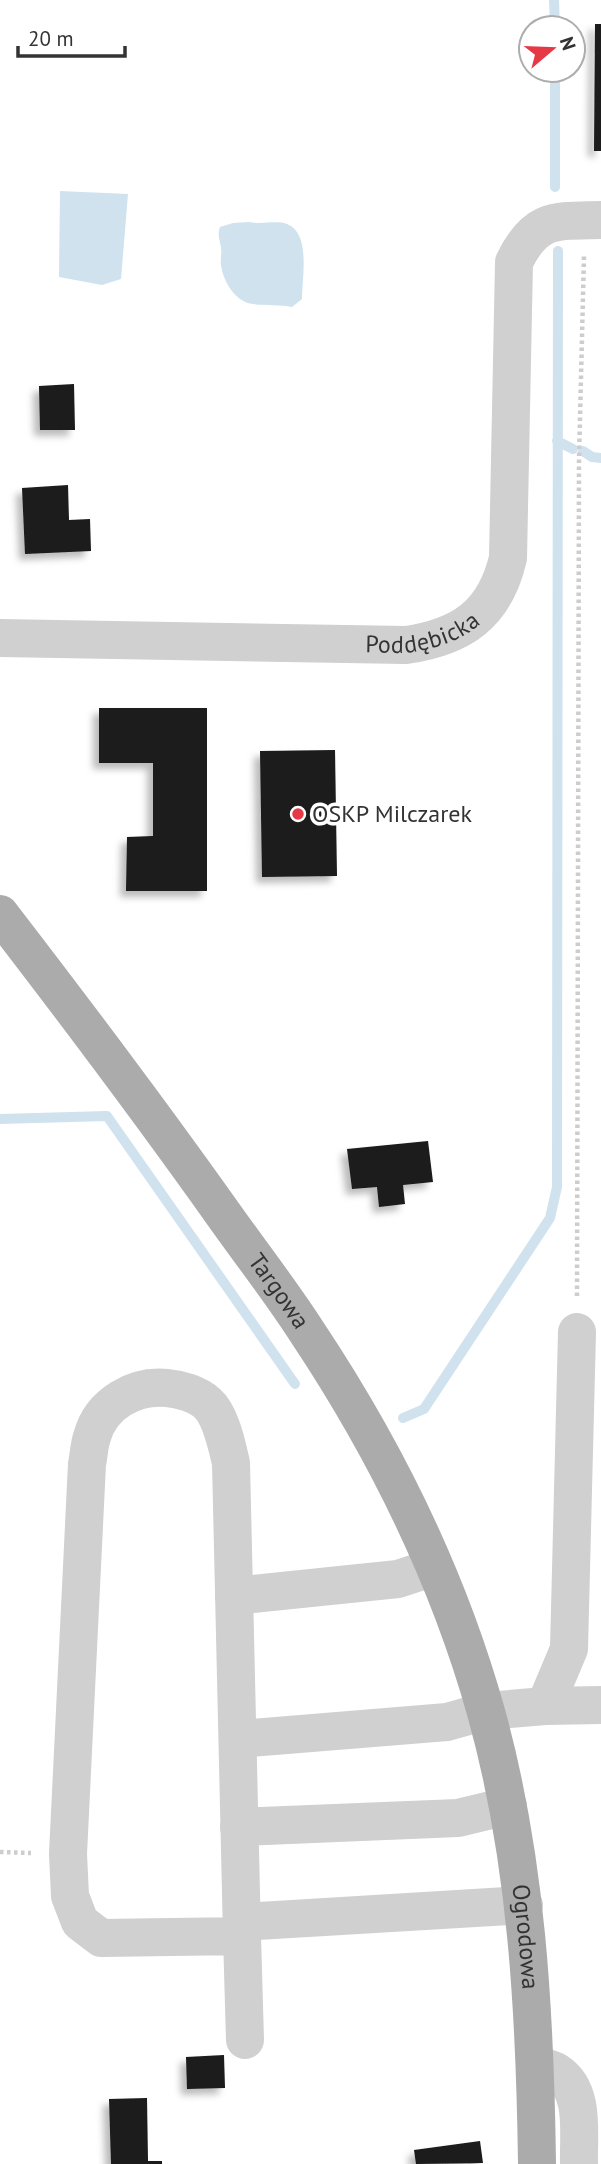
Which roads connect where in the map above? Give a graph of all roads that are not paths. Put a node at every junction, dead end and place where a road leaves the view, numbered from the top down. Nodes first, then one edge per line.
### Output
1 (593, 220) edge
2 (0, 638) edge
3 (1, 917) edge
4 (577, 1332) road end
5 (434, 1567) junction
6 (234, 1596) junction
7 (601, 1705) edge
8 (545, 1706) junction
9 (486, 1712) junction
10 (237, 1739) junction
11 (508, 1806) junction
12 (239, 1827) junction
13 (524, 1905) junction
14 (242, 1929) junction
15 (244, 2040) dead end
16 (536, 2065) junction
17 (537, 2164) edge
18 (579, 2164) edge

1 - 2 street, Poddębicka
3 - 5 main road, Targowa
4 - 8 street
5 - 6 street
5 - 9 main road, Targowa
6 - 10 street
6 - 14 street
7 - 8 street
8 - 9 street
9 - 10 street
9 - 11 main road, Ogrodowa
10 - 12 street
11 - 12 street
11 - 13 main road, Ogrodowa
12 - 14 street
13 - 14 street
13 - 16 main road, Ogrodowa
14 - 15 street
16 - 17 main road, Ogrodowa
16 - 18 street

